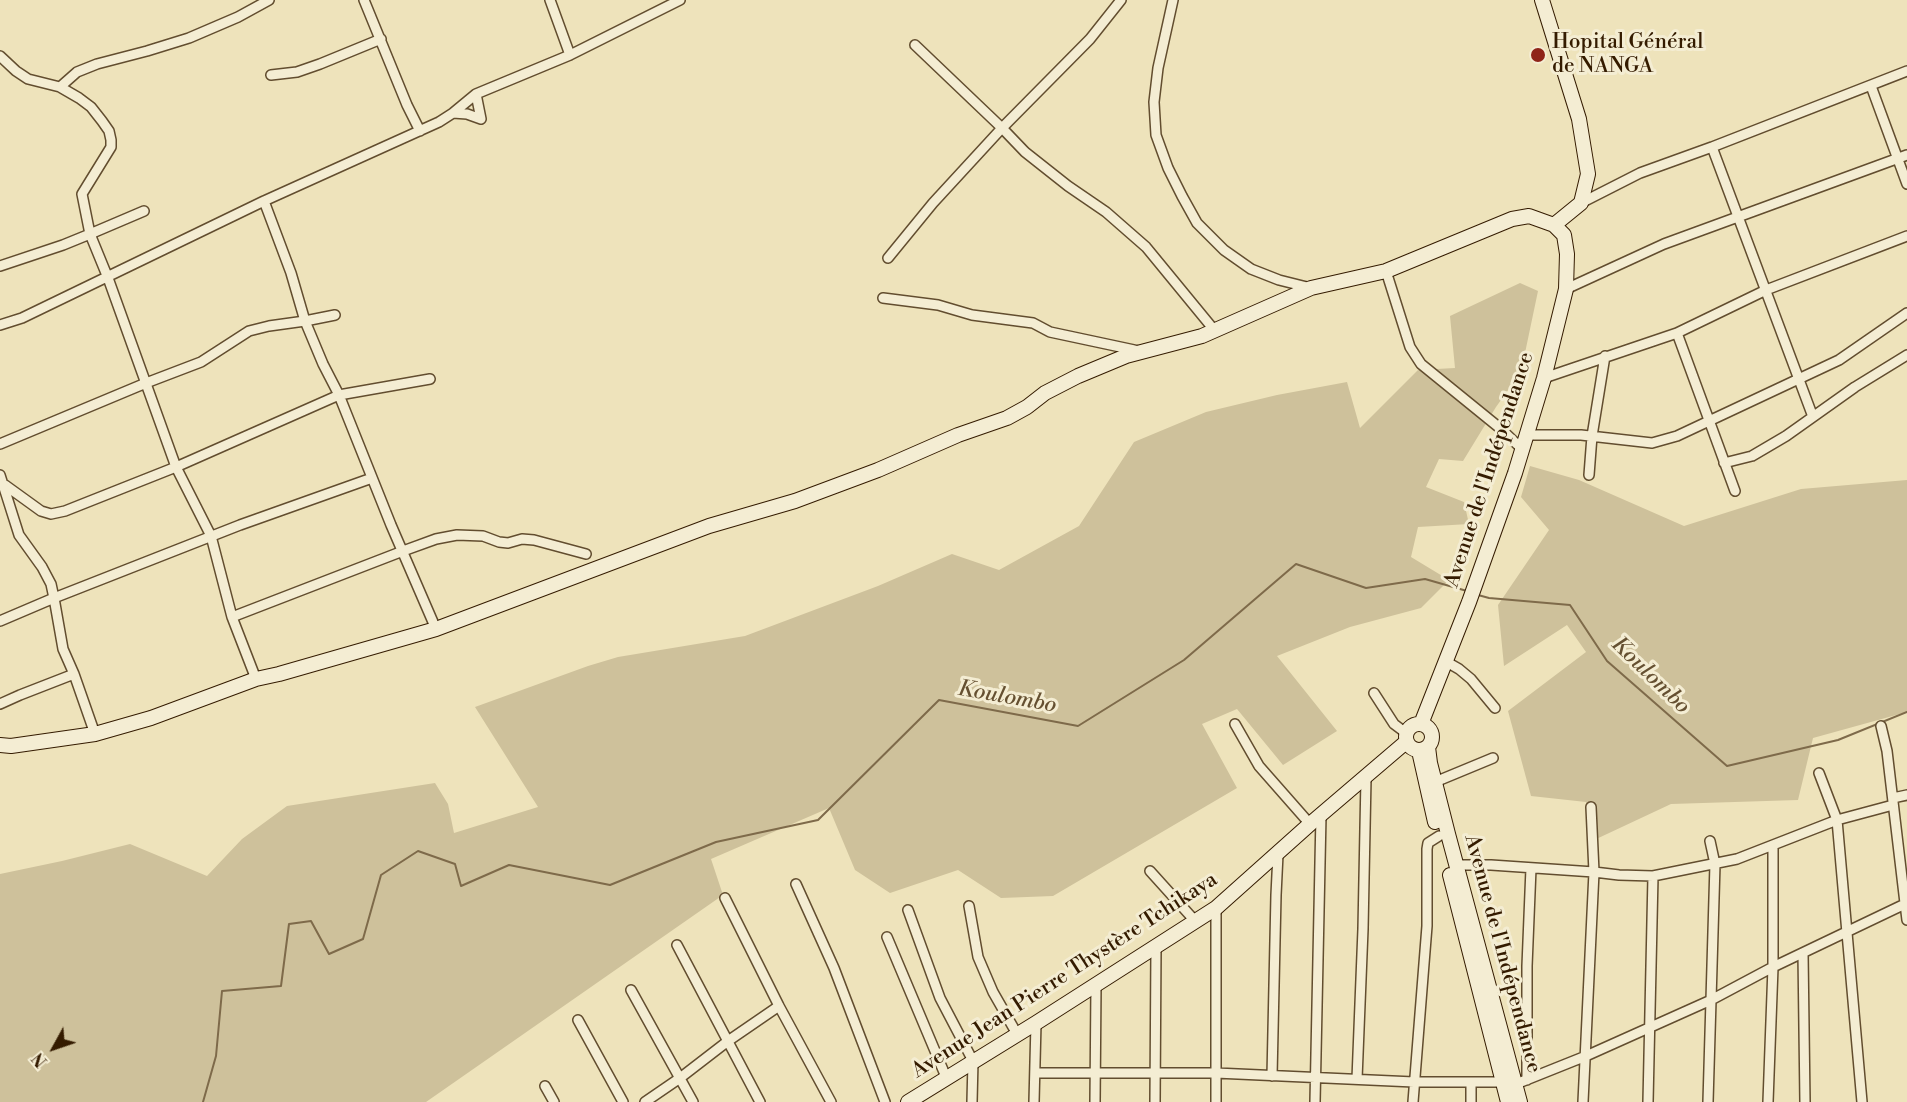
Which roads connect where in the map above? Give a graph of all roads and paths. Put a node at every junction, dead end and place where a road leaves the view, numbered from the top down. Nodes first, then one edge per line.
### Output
1 (269, 0) edge
2 (364, 0) edge
3 (550, 0) edge
4 (680, 0) edge
5 (1121, 0) edge
6 (1173, 0) edge
7 (1542, 0) edge
8 (381, 39) junction
9 (915, 45) dead end
10 (570, 55) junction
11 (0, 56) edge
12 (1907, 71) edge
13 (271, 75) dead end
14 (1871, 86) junction
15 (60, 87) junction
16 (476, 94) junction
17 (453, 113) junction
18 (1002, 128) junction
19 (420, 131) junction
20 (1712, 147) junction
21 (1907, 155) edge
22 (1897, 158) junction
23 (1907, 184) edge
24 (264, 201) junction
25 (1581, 203) junction
26 (144, 211) dead end
27 (1738, 217) junction
28 (1554, 225) junction
29 (90, 234) junction
30 (1907, 236) edge
31 (888, 258) dead end
32 (0, 266) edge
33 (1386, 271) junction
34 (108, 278) junction
35 (1311, 288) junction
36 (1566, 289) junction
37 (1766, 290) junction
38 (883, 298) dead end
39 (1907, 313) edge
40 (335, 315) dead end
41 (305, 321) junction
42 (0, 326) edge
43 (1215, 331) junction
44 (1677, 333) junction
45 (1144, 352) junction
46 (1907, 355) edge
47 (1605, 356) junction
48 (1544, 378) junction
49 (1800, 378) junction
50 (430, 379) dead end
51 (146, 383) junction
52 (339, 395) junction
53 (1813, 417) junction
54 (1708, 422) junction
55 (1527, 435) junction
56 (1592, 436) junction
57 (0, 444) edge
58 (1522, 449) junction
59 (1724, 463) junction
60 (176, 467) junction
61 (0, 475) edge
62 (1589, 475) dead end
63 (372, 478) junction
64 (5, 485) junction
65 (1735, 491) dead end
66 (211, 536) junction
67 (403, 551) junction
68 (586, 554) dead end
69 (54, 598) junction
70 (232, 617) junction
71 (0, 621) edge
72 (436, 629) junction
73 (1445, 661) junction
74 (74, 674) junction
75 (256, 679) junction
76 (1374, 693) dead end
77 (0, 704) edge
78 (1495, 708) dead end
79 (1235, 724) dead end
80 (1421, 724) junction
81 (1881, 726) dead end
82 (95, 734) junction
83 (1406, 738) junction
84 (0, 746) edge
85 (1424, 749) junction
86 (1493, 758) dead end
87 (1820, 772) dead end
88 (1366, 778) junction
89 (1435, 782) junction
90 (1907, 795) edge
91 (1893, 801) junction
92 (1591, 807) dead end
93 (1315, 819) junction
94 (1837, 820) junction
95 (1439, 836) junction
96 (1710, 841) dead end
97 (1773, 846) junction
98 (1278, 854) junction
99 (1715, 864) junction
100 (1456, 865) junction
101 (1531, 868) junction
102 (1150, 871) dead end
103 (1594, 872) junction
104 (1653, 876) junction
105 (796, 884) dead end
106 (725, 898) dead end
107 (1906, 903) edge
108 (969, 906) dead end
109 (1216, 908) junction
110 (908, 910) dead end
111 (1907, 920) edge
112 (1196, 922) junction
113 (1847, 932) junction
114 (887, 937) dead end
115 (677, 945) dead end
116 (1156, 946) junction
117 (1803, 953) junction
118 (1773, 967) junction
119 (1096, 985) junction
120 (631, 990) dead end
121 (1711, 1000) junction
122 (779, 1006) junction
123 (578, 1020) dead end
124 (1036, 1023) junction
125 (1651, 1026) junction
126 (1017, 1034) junction
127 (728, 1041) junction
128 (1586, 1056) junction
129 (973, 1061) junction
130 (1035, 1073) junction
131 (1155, 1073) junction
132 (1216, 1073) junction
133 (1095, 1074) junction
134 (1272, 1076) junction
135 (946, 1077) junction
136 (680, 1078) junction
137 (1316, 1078) junction
138 (1357, 1079) junction
139 (1414, 1082) junction
140 (1471, 1082) junction
141 (1515, 1082) junction
142 (545, 1086) dead end
143 (554, 1102) edge
144 (623, 1102) edge
145 (645, 1102) edge
146 (693, 1102) edge
147 (760, 1102) edge
148 (831, 1102) edge
149 (885, 1102) edge
150 (909, 1102) edge
151 (972, 1102) edge
152 (1034, 1102) edge
153 (1095, 1102) edge
154 (1155, 1102) edge
155 (1216, 1102) edge
156 (1315, 1102) edge
157 (1413, 1102) edge
158 (1471, 1102) edge
159 (1508, 1102) edge
160 (1520, 1102) edge
161 (1583, 1102) edge
162 (1648, 1102) edge
163 (1708, 1102) edge
164 (1768, 1102) edge
165 (1805, 1102) edge
166 (1862, 1102) edge

1 - 15 street
2 - 8 street
3 - 10 street
4 - 10 street
5 - 18 street
6 - 35 street
7 - 25 street
8 - 13 street
8 - 19 street
9 - 18 street
10 - 16 street
11 - 15 street
12 - 14 street
14 - 20 street
14 - 22 street
15 - 29 street
16 - 17 street
16 - 17 street
17 - 19 street
18 - 31 street
18 - 43 street
19 - 24 street
20 - 25 street
20 - 27 street
21 - 22 street
22 - 23 street
22 - 27 street
24 - 34 street
24 - 41 street
25 - 28 street
26 - 29 street
27 - 36 street
27 - 37 street
28 - 33 street
28 - 36 street, Avenue de l'Indépendance
29 - 32 street
29 - 34 street
30 - 37 street
33 - 35 street
33 - 58 street
34 - 42 street
34 - 51 street
35 - 43 street
36 - 48 street, Avenue de l'Indépendance
37 - 44 street
37 - 49 street
38 - 45 street
39 - 49 street
40 - 41 street
41 - 51 street
41 - 52 street
43 - 45 street
44 - 47 street
44 - 54 street
45 - 72 street
46 - 53 street
47 - 48 street
47 - 56 street
48 - 55 street, Avenue de l'Indépendance
49 - 53 street
49 - 54 street
50 - 52 street
51 - 57 street
51 - 60 street
52 - 60 street
52 - 63 street
53 - 59 street
54 - 56 street
54 - 59 street
55 - 56 street
55 - 58 street, Avenue de l'Indépendance
56 - 62 street
58 - 73 street, Avenue de l'Indépendance
59 - 65 street
60 - 64 street
60 - 66 street
61 - 64 street
63 - 66 street
63 - 67 street
64 - 69 street
66 - 69 street
66 - 70 street
67 - 68 street
67 - 70 street
67 - 72 street
69 - 71 street
69 - 74 street
70 - 75 street
72 - 75 street
73 - 78 street
73 - 80 street, Avenue de l'Indépendance
74 - 77 street
74 - 82 street
75 - 82 street
76 - 83 street
79 - 93 street
80 - 83 street
80 - 85 street
81 - 91 street
82 - 84 street
83 - 85 street
83 - 88 street, Avenue Jean Pierre Thystère Tchikaya
85 - 89 street, Avenue de l'Indépendance
85 - 95 street, Avenue de l'Indépendance
86 - 89 street
87 - 94 street
88 - 93 street, Avenue Jean Pierre Thystère Tchikaya
88 - 138 street
89 - 100 street, Avenue de l'Indépendance
90 - 91 street
91 - 94 street
91 - 107 street
92 - 103 street
93 - 98 street, Avenue Jean Pierre Thystère Tchikaya
93 - 137 street
94 - 97 street
94 - 113 street
95 - 139 street
95 - 141 street, Avenue de l'Indépendance
96 - 99 street
97 - 99 street
97 - 118 street
98 - 109 street, Avenue Jean Pierre Thystère Tchikaya
98 - 134 street
99 - 104 street
99 - 121 street
100 - 101 street
100 - 141 street, Avenue de l'Indépendance
101 - 103 street
101 - 141 street
102 - 112 street
103 - 104 street
103 - 128 street
104 - 125 street
105 - 149 street
106 - 122 street
107 - 111 street
107 - 113 street
108 - 126 street
109 - 112 street, Avenue Jean Pierre Thystère Tchikaya
109 - 132 street
110 - 129 street
112 - 116 street, Avenue Jean Pierre Thystère Tchikaya
113 - 117 street
113 - 166 street
114 - 135 street
115 - 127 street
116 - 119 street, Avenue Jean Pierre Thystère Tchikaya
116 - 131 street
117 - 118 street
117 - 165 street
118 - 121 street
118 - 164 street
119 - 124 street, Avenue Jean Pierre Thystère Tchikaya
119 - 133 street
120 - 136 street
121 - 125 street
121 - 163 street
122 - 127 street
122 - 148 street
123 - 144 street
124 - 126 street, Avenue Jean Pierre Thystère Tchikaya
124 - 130 street
125 - 128 street
125 - 162 street
126 - 129 street, Avenue Jean Pierre Thystère Tchikaya
127 - 136 street
127 - 147 street
128 - 141 street
128 - 161 street
129 - 135 street, Avenue Jean Pierre Thystère Tchikaya
129 - 151 street
130 - 133 street
130 - 152 street
131 - 132 street
131 - 133 street
131 - 154 street
132 - 134 street
132 - 155 street
133 - 153 street
134 - 137 street
135 - 150 street, Avenue Jean Pierre Thystère Tchikaya
136 - 145 street
136 - 146 street
137 - 138 street
137 - 156 street
138 - 139 street
139 - 140 street
139 - 157 street
140 - 141 street
140 - 158 street
141 - 159 street, Avenue de l'Indépendance
141 - 160 street, Avenue de l'Indépendance
142 - 143 street

